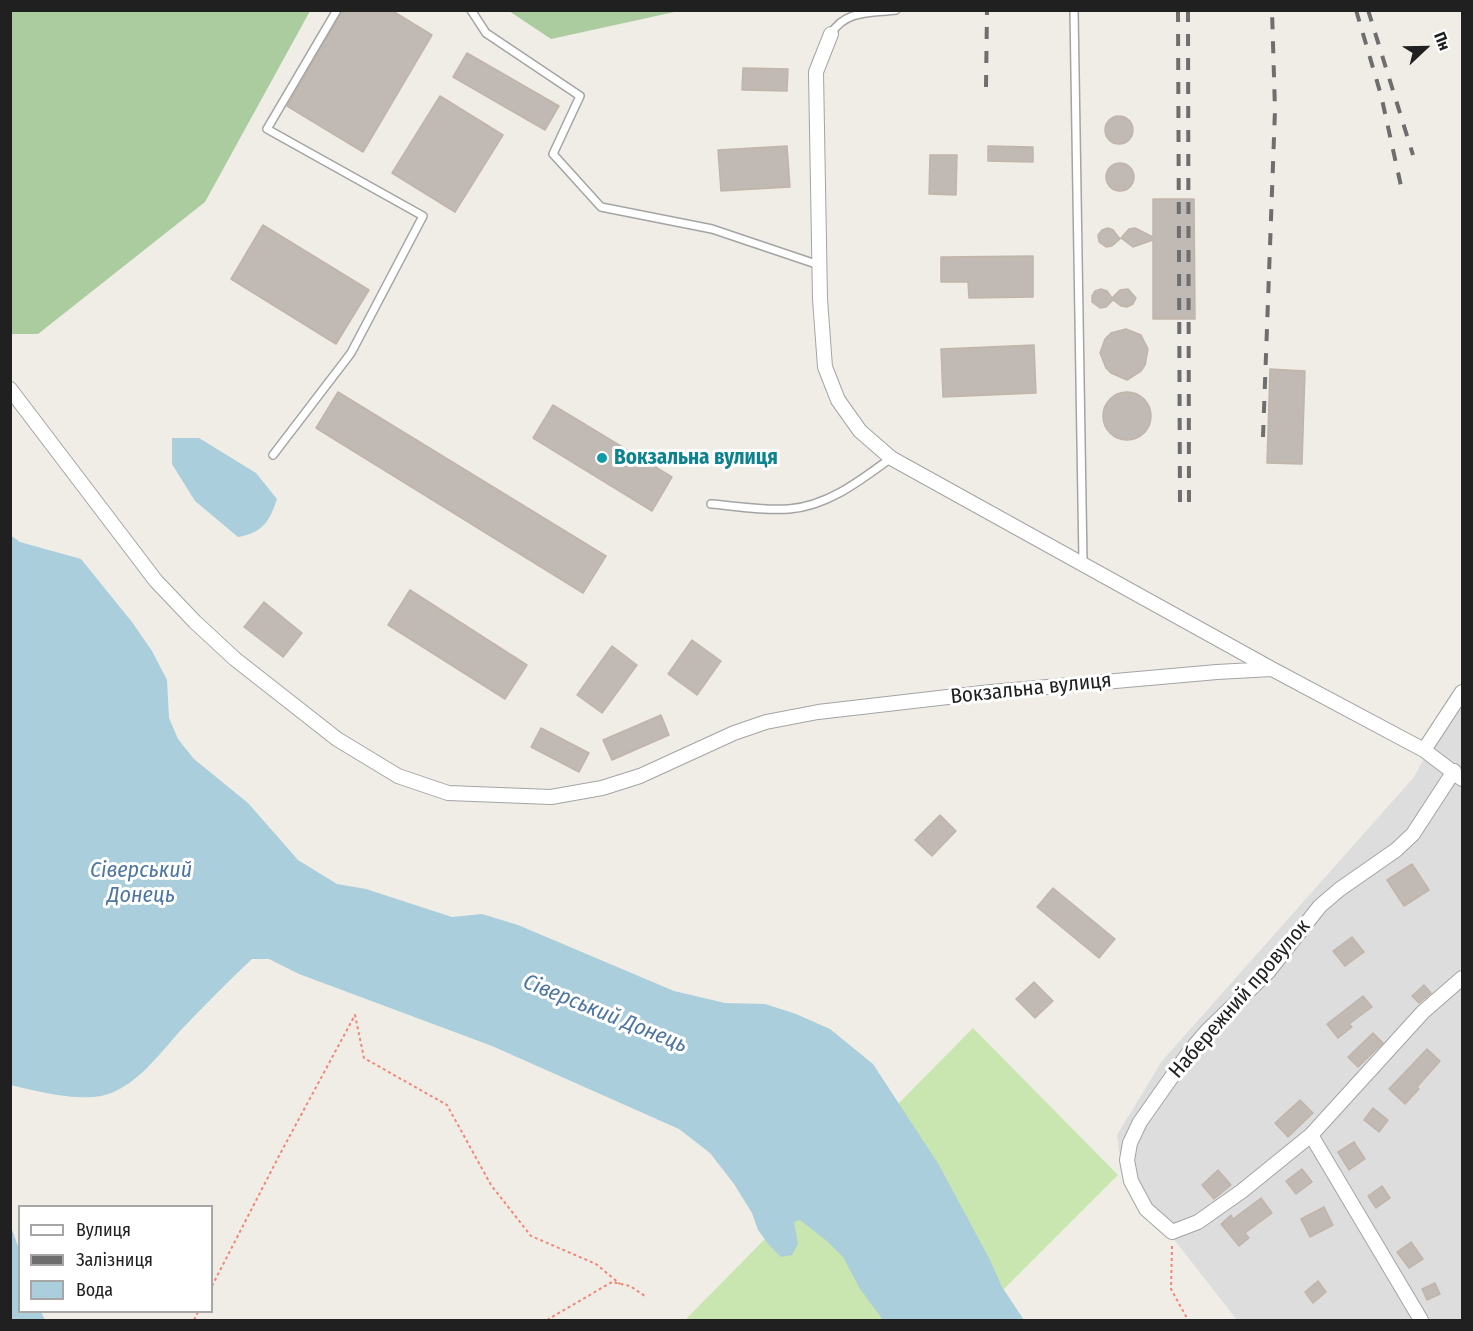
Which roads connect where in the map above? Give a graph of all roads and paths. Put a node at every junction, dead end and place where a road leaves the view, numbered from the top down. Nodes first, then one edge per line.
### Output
1 (337, 10) edge
2 (471, 10) edge
3 (896, 10) edge
4 (1074, 10) edge
5 (831, 34) joint
6 (819, 266) junction
7 (10, 389) edge
8 (273, 455) dead end
9 (891, 458) junction
10 (711, 504) dead end
11 (1083, 563) junction
12 (1272, 669) junction
13 (1462, 692) edge
14 (1424, 750) junction
15 (1458, 775) edge
16 (1462, 978) edge
17 (1311, 1136) junction
18 (1172, 1232) junction
19 (213, 1284) edge
20 (620, 1284) junction
21 (645, 1296) dead end
22 (547, 1320) edge
23 (1188, 1320) edge
24 (1421, 1320) edge

1 - 8 lane
2 - 6 lane
3 - 5 lane
4 - 11 lane
5 - 6 street
6 - 9 street
7 - 12 street, Вокзальна вулиця
9 - 10 lane
9 - 11 street
11 - 12 street
12 - 14 street
13 - 14 street
14 - 15 street
15 - 18 street, Набережний провулок
16 - 17 street
17 - 18 street
17 - 24 street
18 - 23 path
19 - 20 path
20 - 21 path
20 - 22 path

